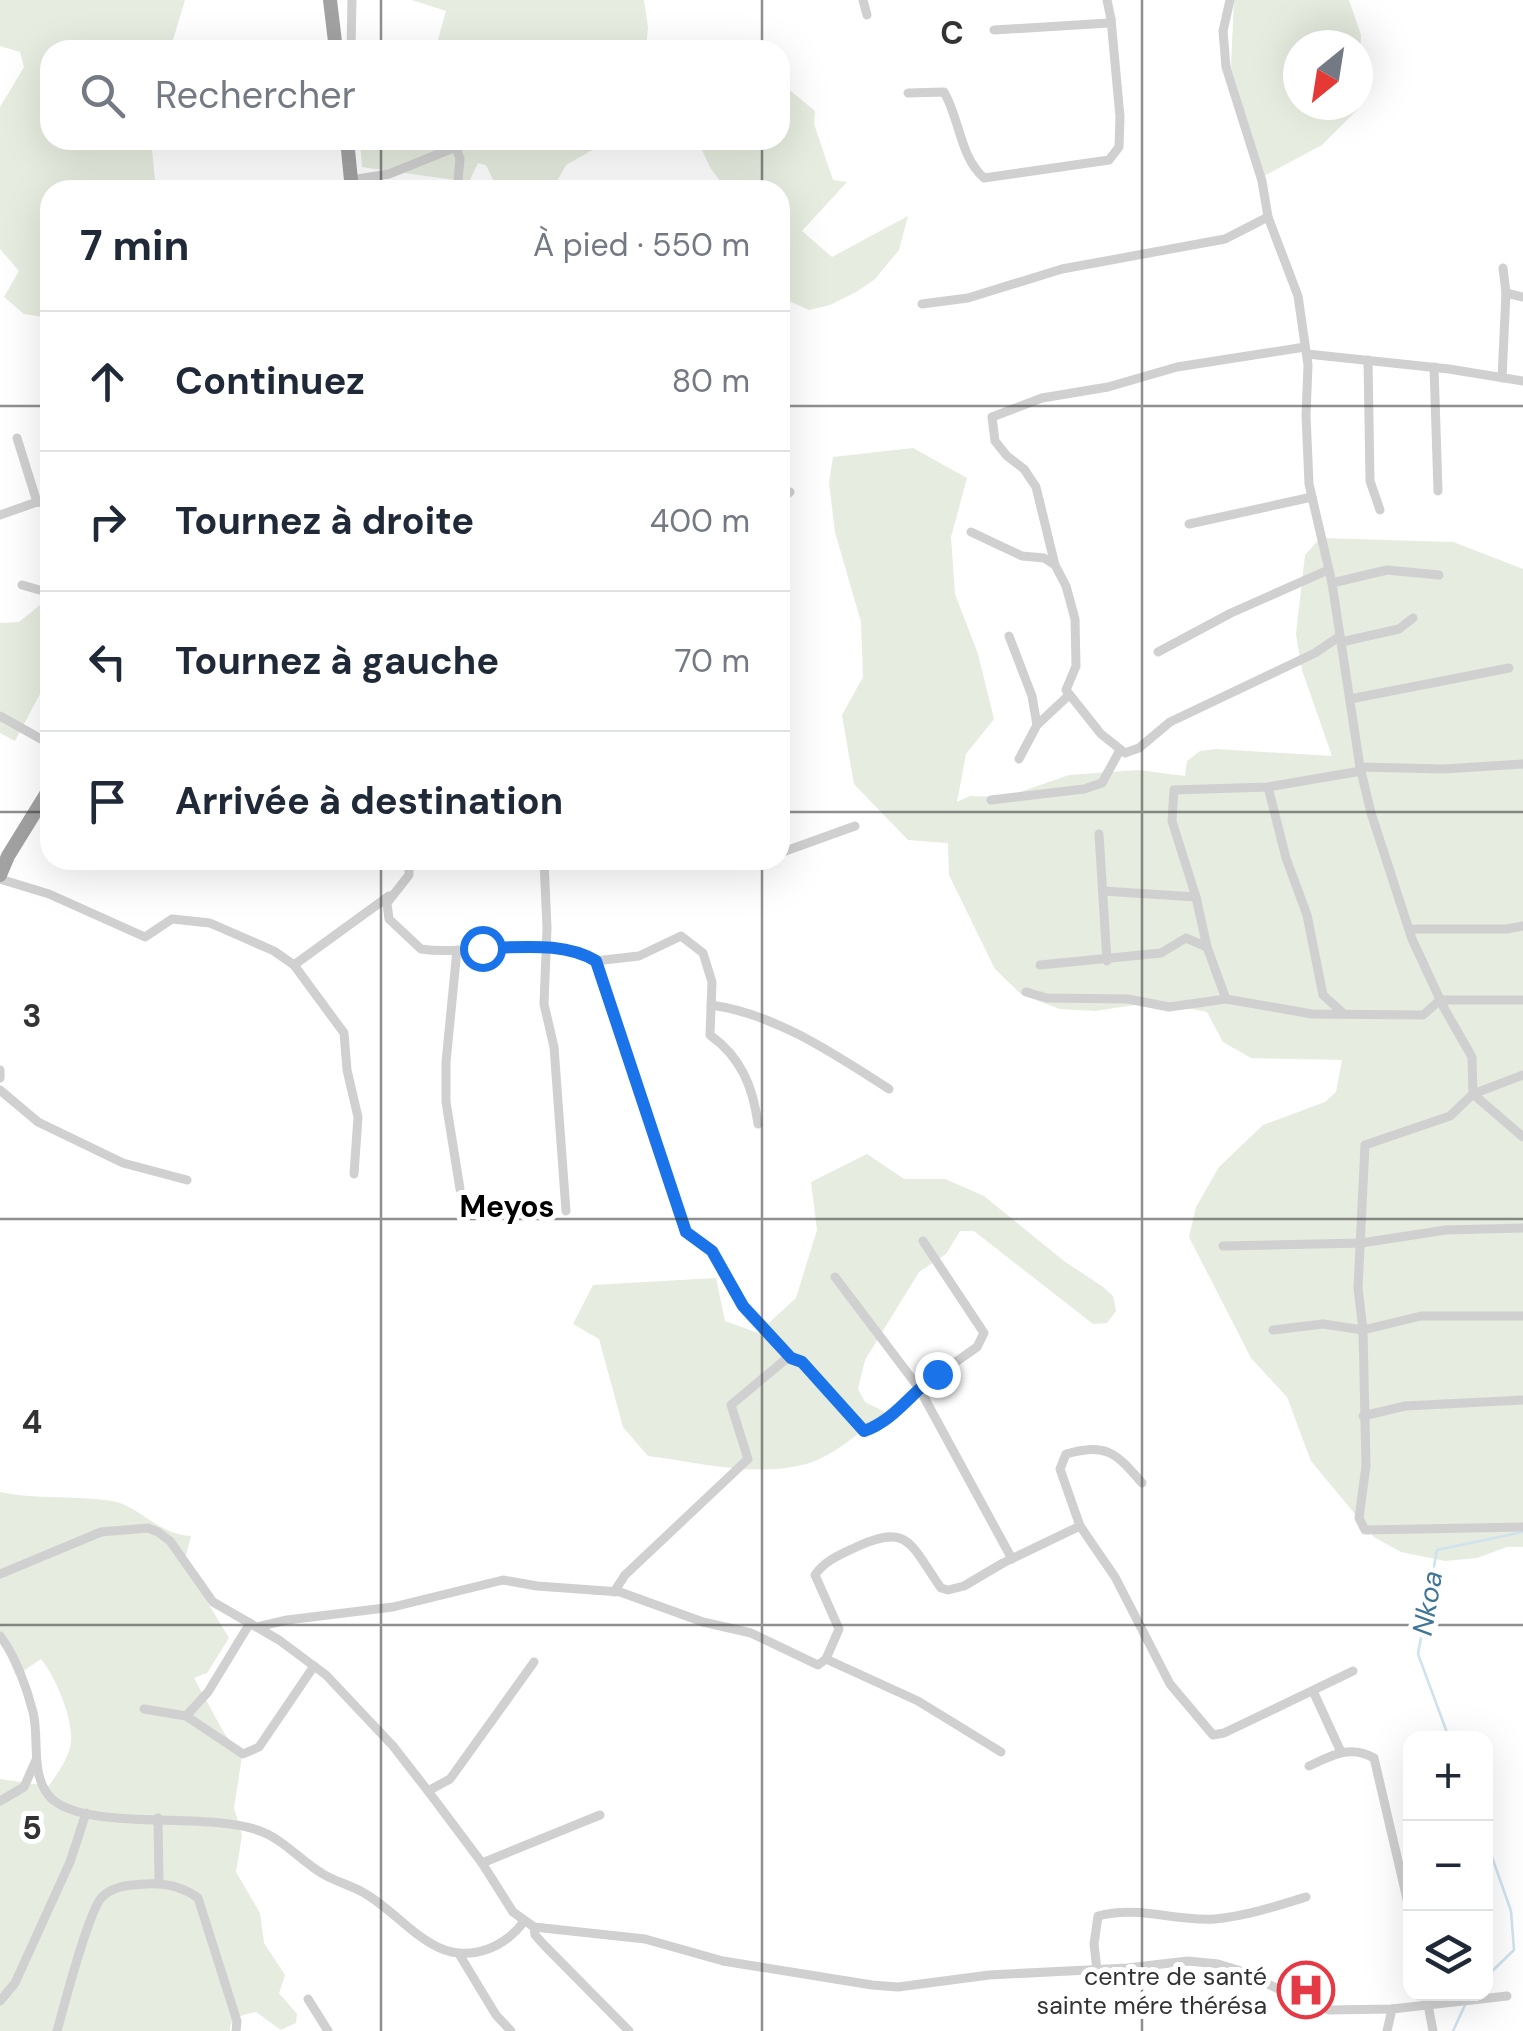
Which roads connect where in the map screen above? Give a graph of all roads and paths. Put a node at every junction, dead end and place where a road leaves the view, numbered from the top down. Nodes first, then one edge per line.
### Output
1 (330, 0) edge
2 (352, 0) edge
3 (862, 0) edge
4 (1107, 0) edge
5 (1230, 0) edge
6 (867, 15) dead end
7 (1111, 18) junction
8 (994, 30) dead end
9 (335, 40) edge
10 (350, 40) edge
11 (908, 93) dead end
12 (348, 150) edge
13 (449, 150) edge
14 (457, 150) edge
15 (351, 180) edge
16 (369, 180) edge
17 (458, 180) edge
18 (1268, 217) junction
19 (1504, 268) dead end
20 (1506, 293) junction
21 (1523, 297) edge
22 (922, 304) dead end
23 (1306, 350) junction
24 (1368, 360) junction
25 (1434, 367) junction
26 (1502, 378) junction
27 (1523, 381) edge
28 (17, 438) dead end
29 (1438, 492) dead end
30 (1312, 497) junction
31 (37, 502) junction
32 (40, 502) edge
33 (1380, 510) dead end
34 (0, 515) edge
35 (1190, 524) dead end
36 (971, 532) dead end
37 (1056, 565) junction
38 (1328, 570) junction
39 (1440, 575) dead end
40 (1332, 584) junction
41 (22, 585) dead end
42 (40, 591) edge
43 (1412, 618) dead end
44 (1009, 636) dead end
45 (1341, 639) junction
46 (1158, 652) dead end
47 (1509, 668) dead end
48 (1069, 695) junction
49 (1350, 699) junction
50 (0, 716) edge
51 (1037, 725) junction
52 (40, 738) edge
53 (1120, 750) junction
54 (1019, 759) dead end
55 (1523, 764) edge
56 (1360, 769) junction
57 (1268, 787) junction
58 (991, 800) dead end
59 (40, 802) edge
60 (855, 826) dead end
61 (1099, 834) dead end
62 (790, 849) edge
63 (4, 854) edge
64 (408, 870) edge
65 (544, 870) edge
66 (0, 877) edge
67 (1102, 891) junction
68 (391, 894) junction
69 (1196, 897) junction
70 (1523, 926) edge
71 (1408, 929) junction
72 (1207, 946) junction
73 (546, 948) junction
74 (457, 950) junction
75 (596, 961) junction
76 (1107, 961) junction
77 (294, 965) junction
78 (1040, 966) dead end
79 (1026, 992) dead end
80 (1226, 999) junction
81 (1440, 1000) junction
82 (1523, 1000) edge
83 (711, 1005) junction
84 (1344, 1014) junction
85 (0, 1070) edge
86 (1523, 1075) edge
87 (0, 1078) edge
88 (888, 1089) dead end
89 (0, 1090) edge
90 (1473, 1094) junction
91 (758, 1124) dead end
92 (1523, 1137) edge
93 (354, 1174) dead end
94 (187, 1180) dead end
95 (460, 1189) dead end
96 (566, 1211) dead end
97 (1523, 1228) edge
98 (922, 1241) dead end
99 (1361, 1243) junction
100 (1223, 1246) dead end
101 (835, 1277) dead end
102 (1523, 1316) edge
103 (1273, 1330) dead end
104 (1363, 1330) junction
105 (791, 1358) junction
106 (919, 1388) junction
107 (1523, 1400) edge
108 (1364, 1416) junction
109 (1142, 1483) dead end
110 (1080, 1526) junction
111 (1523, 1527) edge
112 (1012, 1559) junction
113 (0, 1574) edge
114 (614, 1592) junction
115 (254, 1625) junction
116 (0, 1636) edge
117 (826, 1659) junction
118 (534, 1662) dead end
119 (314, 1666) junction
120 (1353, 1672) dead end
121 (1313, 1691) junction
122 (144, 1709) dead end
123 (186, 1716) junction
124 (1001, 1752) dead end
125 (1341, 1752) junction
126 (36, 1760) junction
127 (1309, 1766) dead end
128 (428, 1790) junction
129 (0, 1801) edge
130 (86, 1813) junction
131 (600, 1814) dead end
132 (158, 1818) junction
133 (482, 1863) junction
134 (159, 1883) junction
135 (1306, 1898) dead end
136 (1410, 1911) edge
137 (524, 1922) junction
138 (534, 1927) junction
139 (459, 1954) junction
140 (1098, 1970) junction
141 (1493, 1996) edge
142 (1508, 1996) dead end
143 (308, 1999) dead end
144 (0, 2001) edge
145 (1417, 2001) edge
146 (1427, 2001) edge
147 (1392, 2009) junction
148 (509, 2030) edge
149 (56, 2031) edge
150 (236, 2031) edge
151 (328, 2031) edge
152 (629, 2031) edge
153 (1387, 2031) edge
154 (1432, 2031) edge

1 - 9 highway
2 - 10 street
3 - 6 street
4 - 7 street
5 - 18 street
7 - 8 street
7 - 11 street
12 - 15 highway
13 - 16 street
14 - 17 street
18 - 22 street
18 - 23 street
19 - 20 street
20 - 21 street
20 - 26 street
23 - 24 street
23 - 30 street
23 - 37 street
24 - 25 street
24 - 33 street
25 - 26 street
25 - 29 street
26 - 27 street
28 - 31 street
30 - 35 street
30 - 38 street
31 - 32 street
31 - 34 street
36 - 37 street
37 - 48 street
38 - 40 street
38 - 46 street
39 - 40 street
40 - 45 street
41 - 42 street
43 - 45 street
44 - 51 street
45 - 49 street
45 - 53 street
47 - 49 street
48 - 51 street
48 - 53 street
49 - 56 street
50 - 52 street
51 - 54 street
53 - 58 street
55 - 56 street
56 - 57 street
56 - 71 street
57 - 69 street
57 - 84 street
59 - 63 highway
60 - 62 street
61 - 67 street
63 - 66 highway
64 - 68 street
65 - 73 street
66 - 77 street
67 - 69 street
67 - 76 street
68 - 74 street
68 - 77 street
69 - 72 street
70 - 71 street
71 - 81 street
72 - 76 street
72 - 80 street
73 - 74 street
73 - 75 street
73 - 96 street
74 - 95 street
75 - 83 street
75 - 105 street
76 - 78 street
77 - 93 street
79 - 80 street
80 - 84 street
81 - 82 street
81 - 84 street
81 - 90 street
83 - 88 street
83 - 91 street
85 - 87 street
86 - 90 street
89 - 94 street
90 - 92 street
90 - 99 street
97 - 99 street
98 - 106 street
99 - 100 street
99 - 104 street
101 - 106 street
102 - 104 street
103 - 104 street
104 - 108 street
105 - 106 street
105 - 114 street
106 - 112 street
107 - 108 street
108 - 111 street
109 - 110 street
110 - 112 street
110 - 121 street
112 - 117 street
113 - 115 street
114 - 115 street
114 - 117 street
115 - 119 street
115 - 123 street
116 - 126 street
117 - 124 street
118 - 128 street
119 - 123 street
119 - 128 street
120 - 121 street
121 - 125 street
122 - 123 street
125 - 127 street
125 - 136 street
126 - 129 street
126 - 130 street
128 - 133 street
130 - 132 street
130 - 144 street
131 - 133 street
132 - 134 street
132 - 139 street
133 - 137 street
134 - 149 street
134 - 150 street
135 - 140 street
137 - 138 street
137 - 139 street
138 - 140 street
138 - 152 street
139 - 148 street
140 - 147 street
141 - 142 street
143 - 151 street
145 - 147 street
146 - 154 street
147 - 153 street

